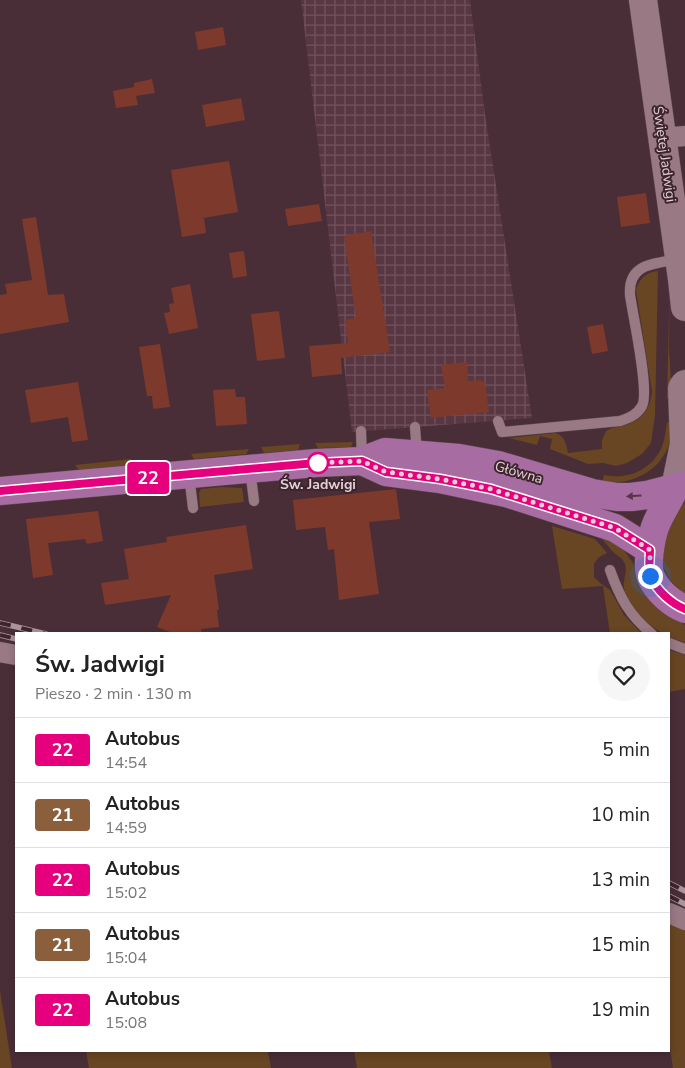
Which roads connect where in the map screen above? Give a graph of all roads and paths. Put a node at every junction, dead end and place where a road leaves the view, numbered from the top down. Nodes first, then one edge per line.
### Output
1 (643, 0) edge
2 (674, 137) edge
3 (682, 267) edge
4 (685, 307) edge
5 (685, 384) edge
6 (498, 421) dead end
7 (415, 427) dead end
8 (361, 431) dead end
9 (362, 461) junction
10 (250, 469) junction
11 (409, 470) junction
12 (190, 474) junction
13 (680, 487) edge
14 (0, 491) edge
15 (254, 501) dead end
16 (193, 508) dead end
17 (650, 550) junction
18 (610, 570) dead end
19 (685, 609) edge
20 (650, 632) edge
21 (670, 643) edge
22 (685, 649) edge
23 (0, 652) edge
24 (15, 655) edge
25 (670, 913) edge
26 (685, 920) edge

1 - 2 main road, Świętej Jadwigi
2 - 3 main road, Świętej Jadwigi
3 - 4 main road, Świętej Jadwigi
3 - 6 lane
5 - 13 main road
7 - 11 lane
8 - 9 lane
9 - 10 main road, Główna
9 - 11 main road, Główna
10 - 12 main road, Główna
10 - 15 lane
13 -> 11 main road, Główna
11 - 17 main road, Główna
12 - 14 main road, Główna
12 - 16 lane
13 - 17 main road
17 - 19 main road
18 - 20 lane
21 - 22 lane
23 - 24 street
25 - 26 street

